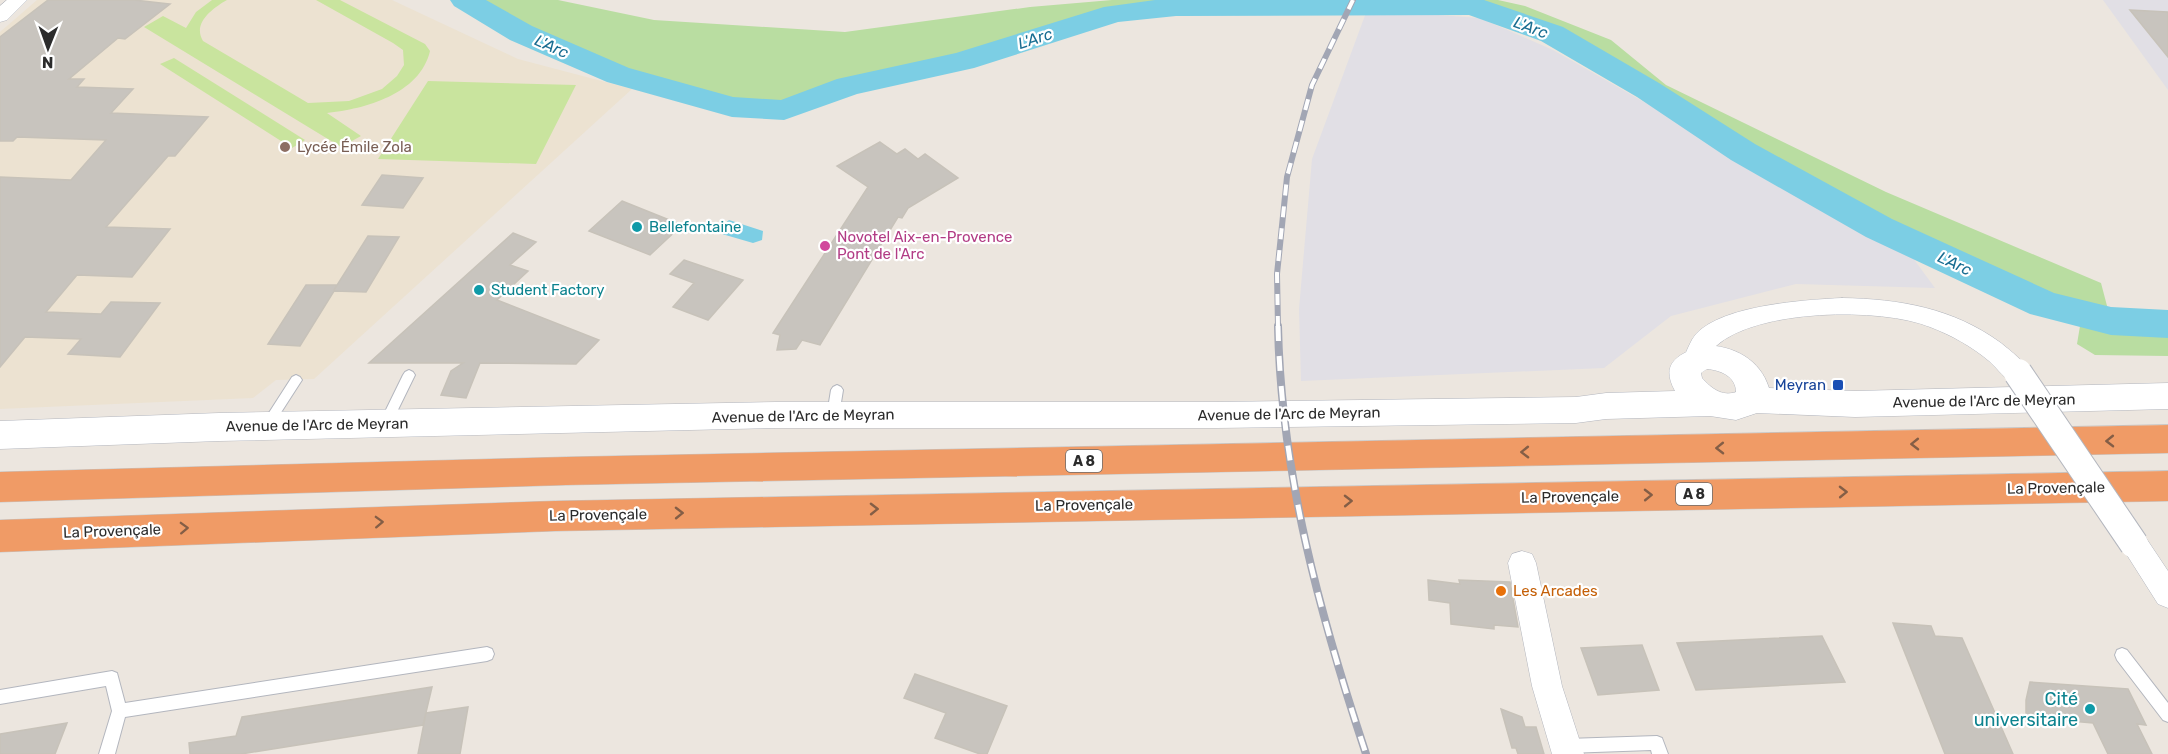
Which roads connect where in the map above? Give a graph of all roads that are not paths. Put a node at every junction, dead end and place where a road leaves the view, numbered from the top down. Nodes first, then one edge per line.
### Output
1 (18, 0) edge
2 (0, 16) edge
3 (1723, 329) junction
4 (1690, 367) junction
5 (409, 375) dead end
6 (296, 380) dead end
7 (1745, 380) junction
8 (2168, 396) edge
9 (1708, 403) junction
10 (1606, 406) junction
11 (386, 423) junction
12 (266, 426) junction
13 (0, 435) edge
14 (2168, 440) edge
15 (2168, 486) edge
16 (0, 487) edge
17 (0, 536) edge
18 (1522, 563) dead end
19 (2168, 596) edge
20 (487, 654) dead end
21 (2122, 655) dead end
22 (0, 697) edge
23 (119, 711) junction
24 (2168, 715) edge
25 (1566, 750) edge
26 (107, 754) edge
27 (1660, 754) edge

1 - 2 street
3 - 4 street
3 - 7 street
3 - 19 street, bridge
4 - 7 main road
4 - 9 main road
4 - 10 main road, Avenue de l'Arc de Meyran
5 - 11 lane
6 - 12 lane
7 - 8 main road, Avenue de l'Arc de Meyran
7 - 9 main road
9 - 10 main road, Avenue de l'Arc de Meyran
10 - 11 main road, Avenue de l'Arc de Meyran
11 - 12 main road, Avenue de l'Arc de Meyran
12 - 13 main road, Avenue de l'Arc de Meyran
14 -> 16 highway, A 8
17 -> 15 highway, La Provençale / A 8
18 - 25 street
20 - 23 lane
21 - 24 lane
22 - 23 lane
23 - 26 lane
25 - 27 lane

